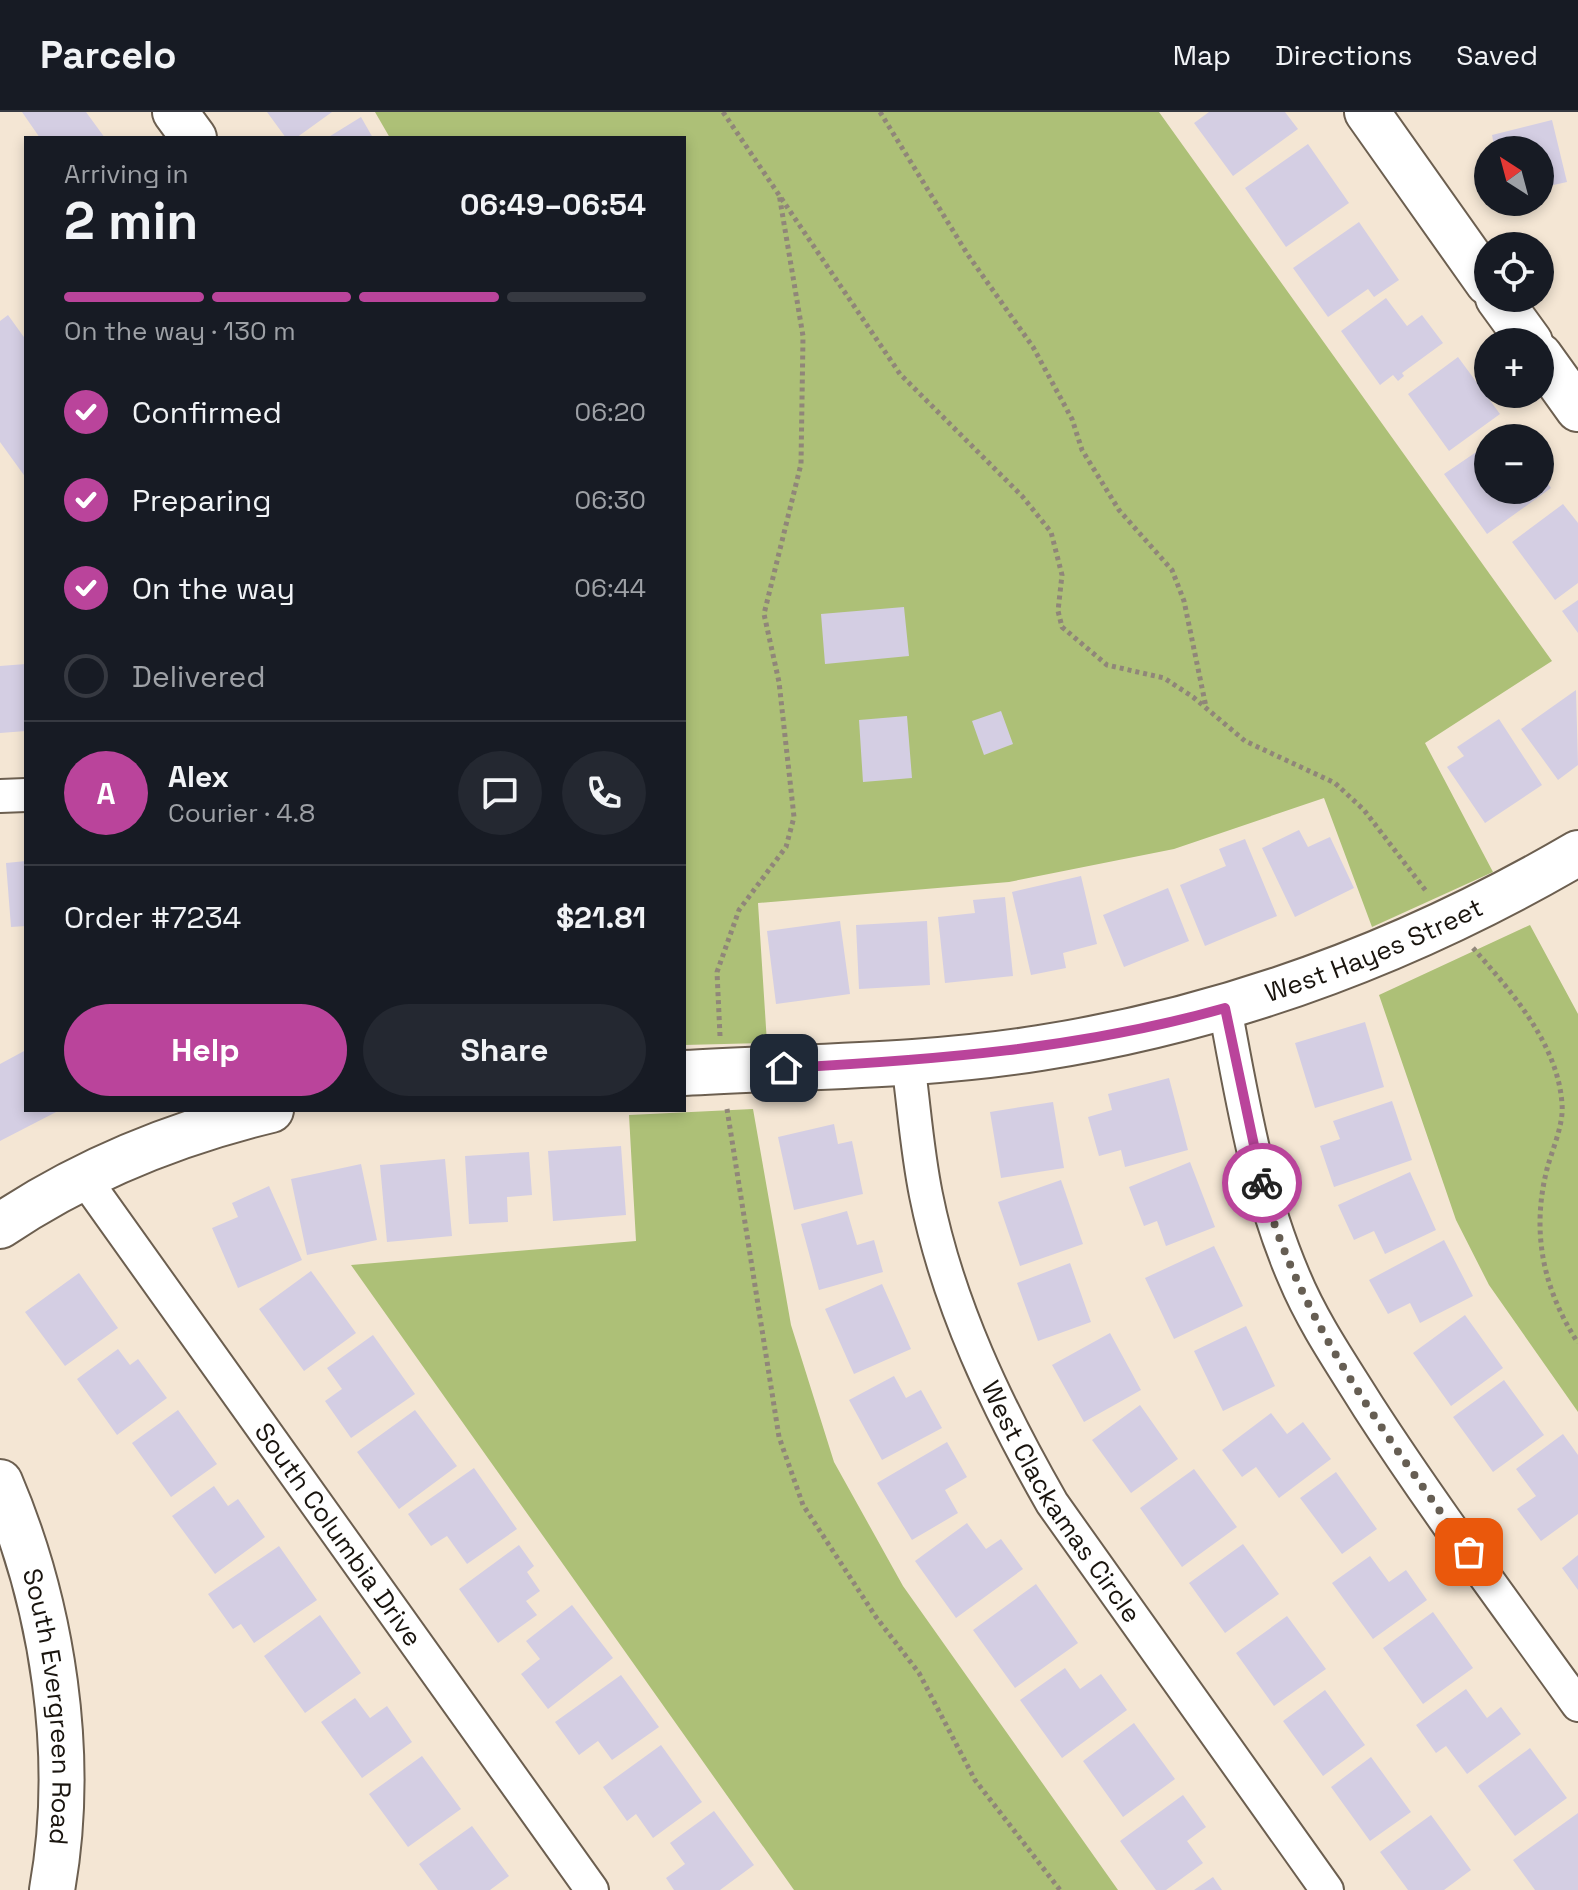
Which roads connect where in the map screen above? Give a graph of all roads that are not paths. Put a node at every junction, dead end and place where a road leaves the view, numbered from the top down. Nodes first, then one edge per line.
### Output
1 (175, 112) edge
2 (1367, 112) edge
3 (193, 136) edge
4 (1474, 263) edge
5 (1554, 376) edge
6 (1578, 409) edge
7 (24, 795) edge
8 (0, 796) edge
9 (1578, 853) edge
10 (1225, 1008) junction
11 (908, 1062) junction
12 (686, 1073) edge
13 (265, 1112) edge
14 (84, 1178) junction
15 (0, 1226) edge
16 (0, 1482) edge
17 (1578, 1705) edge
18 (52, 1890) edge
19 (592, 1890) edge
20 (1327, 1890) edge

1 - 3 street
2 - 4 street
5 - 6 street
7 - 8 street
9 - 10 street, West Hayes Street
10 - 11 street, West Hayes Street
10 - 17 street
11 - 12 street, West Hayes Street
11 - 20 street, West Clackamas Circle
13 - 14 street
14 - 15 street
14 - 19 street, South Columbia Drive
16 - 18 street, South Evergreen Road

